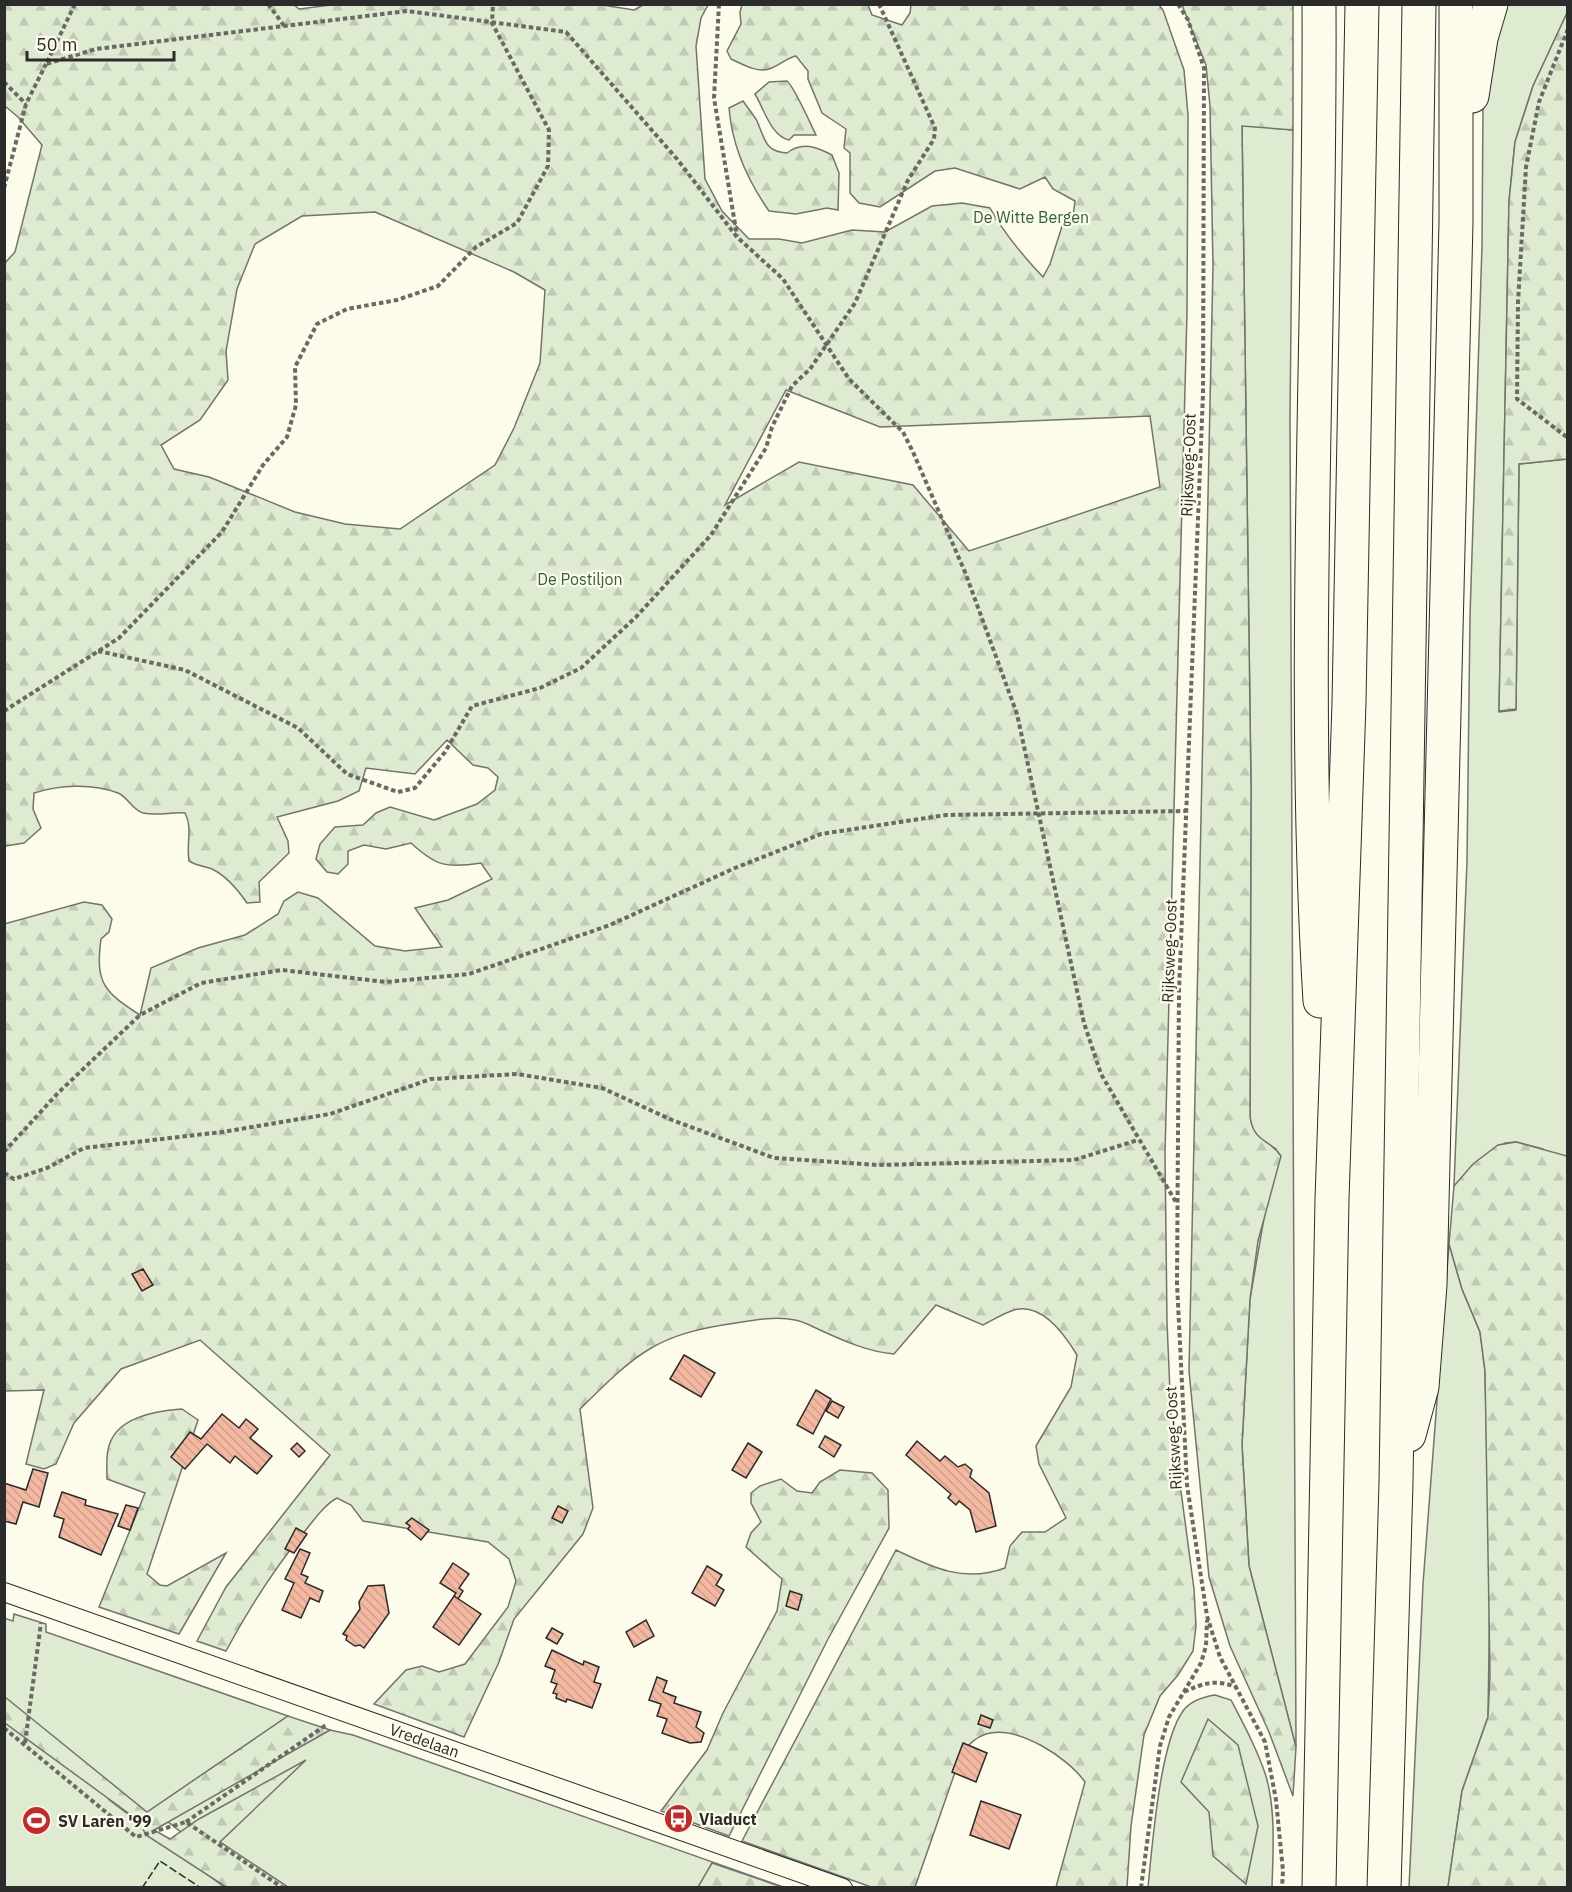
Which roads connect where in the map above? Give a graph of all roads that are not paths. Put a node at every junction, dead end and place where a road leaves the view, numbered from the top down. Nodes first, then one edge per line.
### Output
1 (1309, 4) edge
2 (1319, 4) edge
3 (1362, 4) edge
4 (1419, 4) edge
5 (1455, 4) edge
6 (1491, 4) edge
7 (1320, 67) junction
8 (1456, 222) junction
9 (1332, 1199) junction
10 (1396, 1483) junction
11 (4, 1592) edge
12 (843, 1887) edge
13 (1319, 1887) edge
14 (1384, 1887) edge

1 - 7 highway
2 - 7 highway
3 - 9 highway
4 - 10 highway
5 - 8 highway
6 - 8 highway
7 - 9 highway
8 - 10 highway
9 - 13 highway
10 - 14 highway
11 - 12 street, Vredelaan

